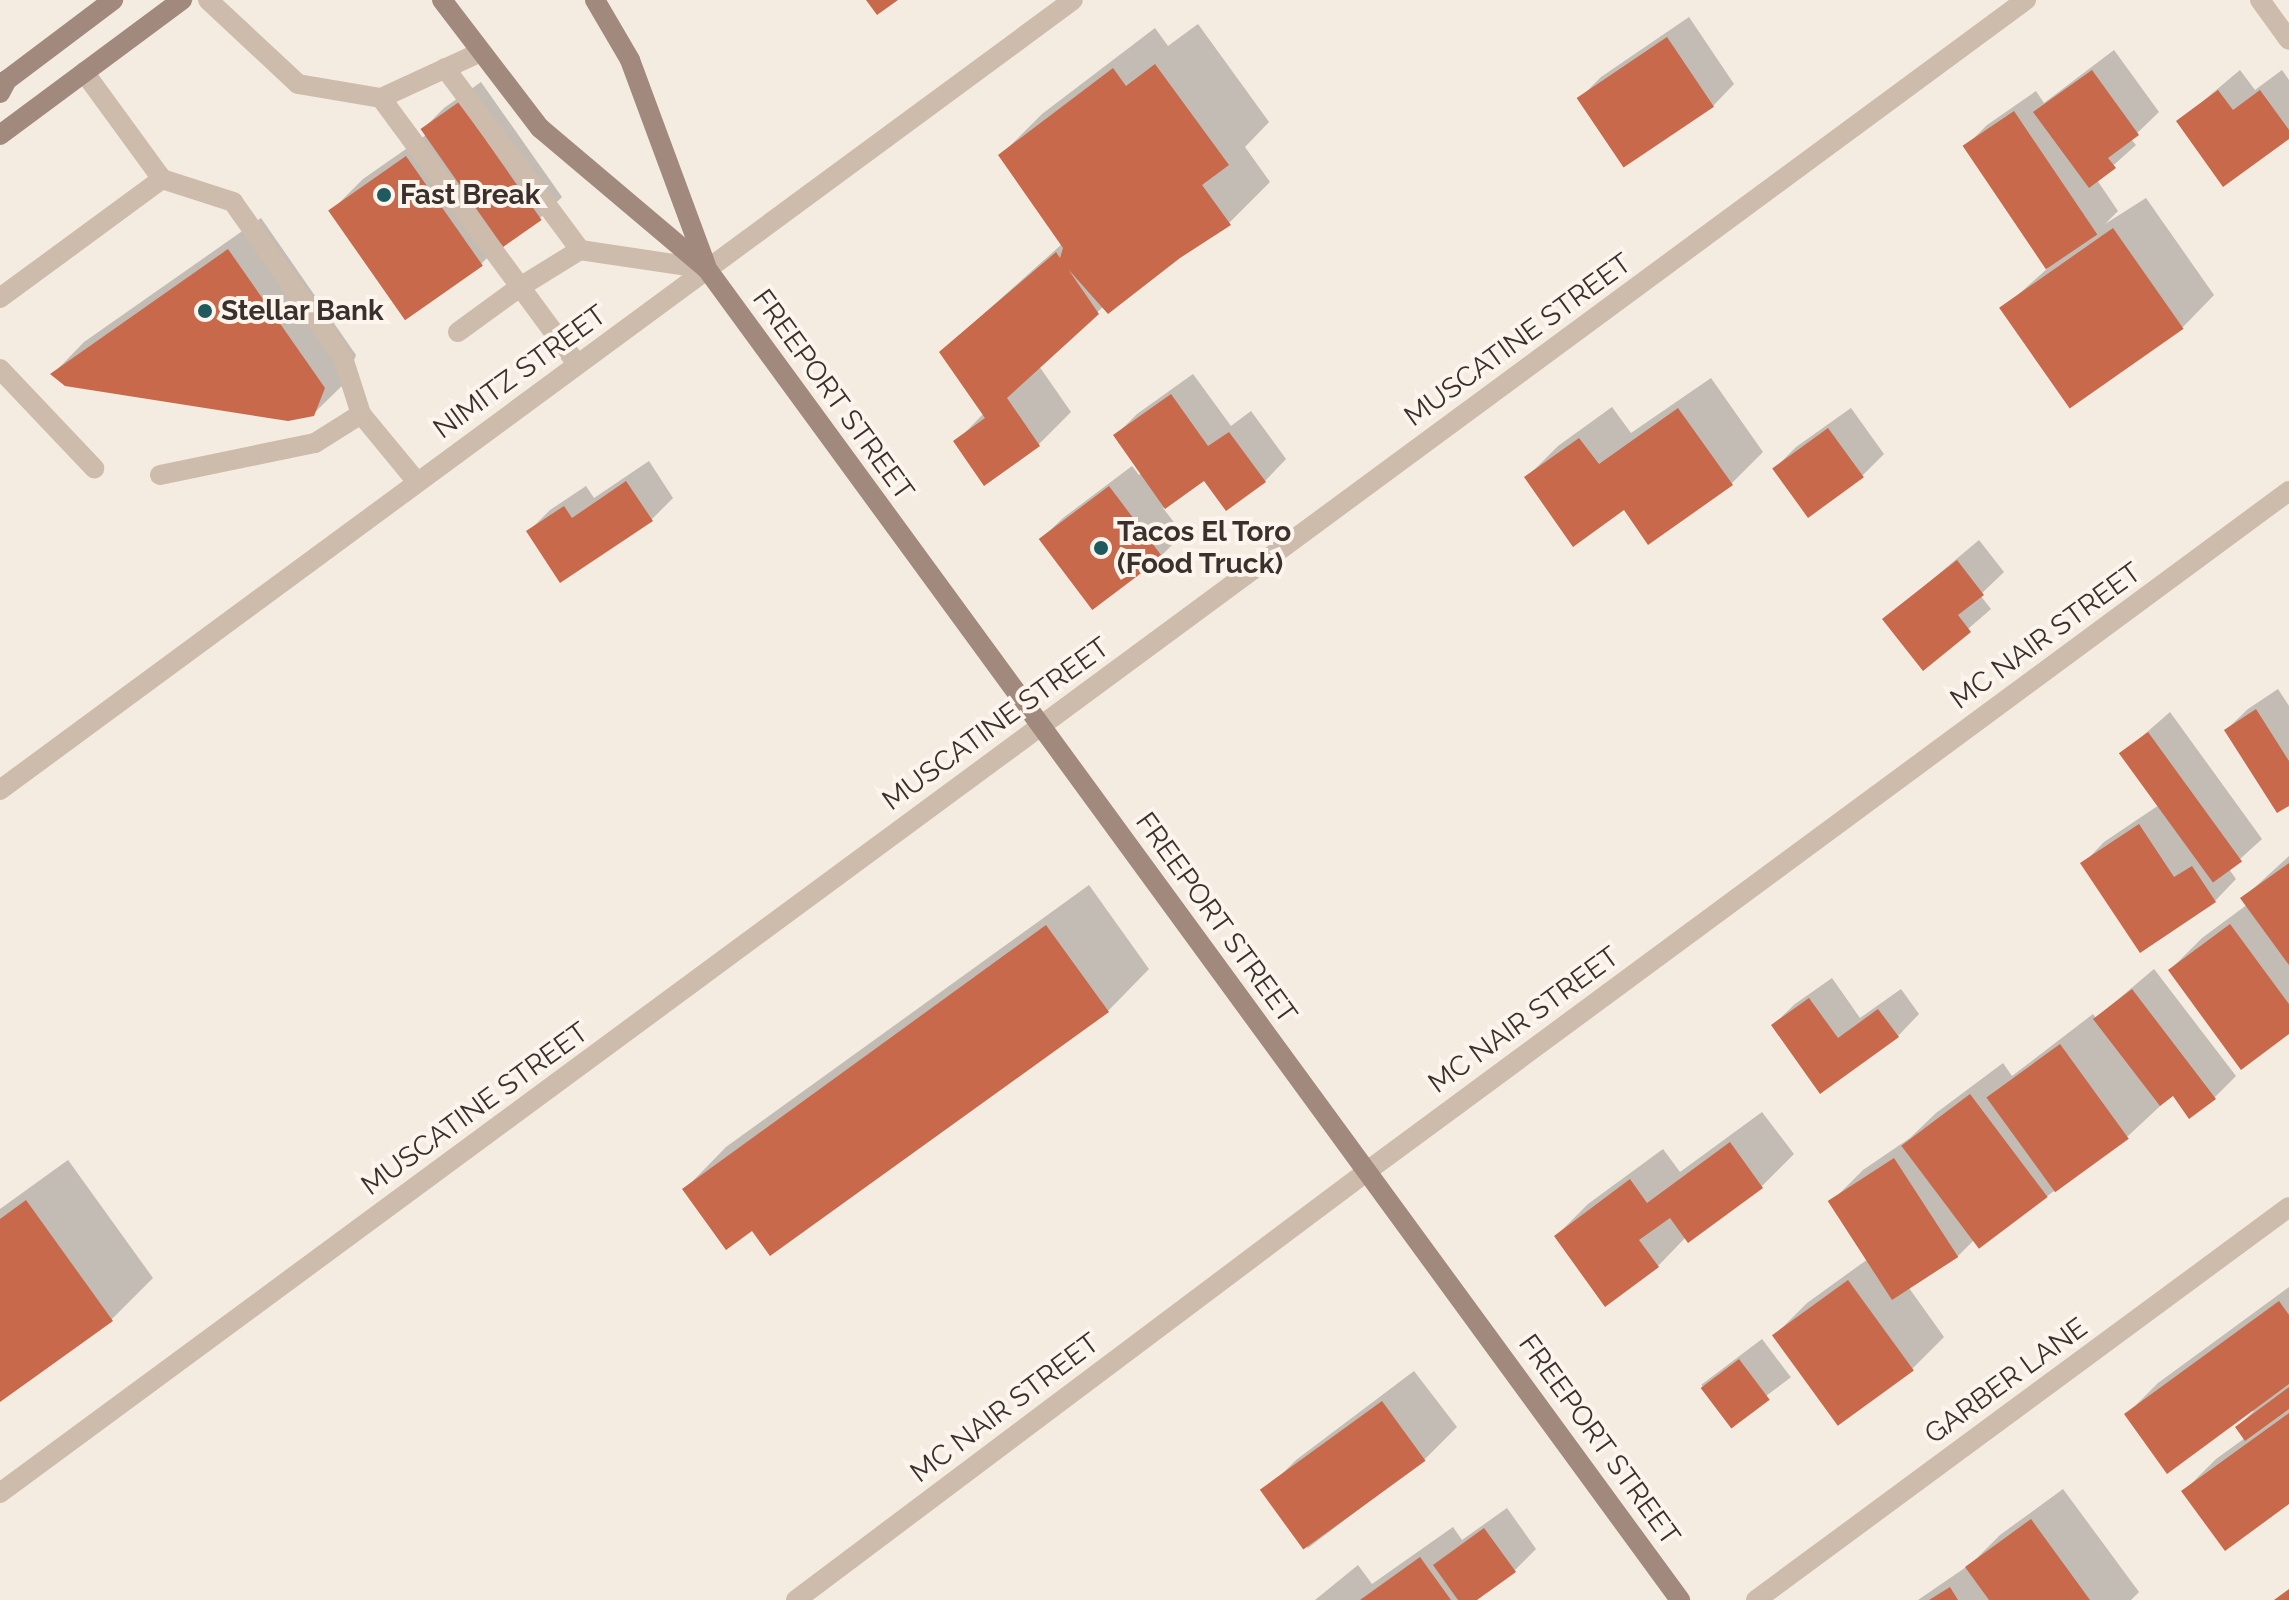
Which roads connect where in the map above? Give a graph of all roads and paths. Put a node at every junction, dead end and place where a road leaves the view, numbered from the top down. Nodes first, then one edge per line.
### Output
1 (113, 0) edge
2 (182, 0) edge
3 (208, 0) edge
4 (442, 0) edge
5 (595, 0) edge
6 (1073, 0) edge
7 (2026, 0) edge
8 (2260, 0) edge
9 (2289, 40) edge
10 (481, 52) junction
11 (445, 68) junction
12 (84, 72) junction
13 (0, 93) edge
14 (381, 98) junction
15 (0, 135) edge
16 (162, 179) junction
17 (580, 250) junction
18 (707, 269) junction
19 (520, 287) junction
20 (0, 298) edge
21 (458, 332) dead end
22 (577, 364) junction
23 (0, 369) edge
24 (361, 414) junction
25 (94, 468) dead end
26 (160, 475) dead end
27 (417, 482) junction
28 (2289, 491) edge
29 (1041, 726) junction
30 (0, 790) edge
31 (1366, 1172) junction
32 (2289, 1207) edge
33 (0, 1493) edge
34 (796, 1600) edge
35 (1680, 1600) edge
36 (1756, 1600) edge

1 - 13 main road
2 - 12 main road
3 - 14 street
4 - 10 main road, FREEPORT STREET
5 - 18 main road, FREEPORT STREET
6 - 18 street, NIMITZ STREET
7 - 29 street, MUSCATINE STREET
8 - 9 street
10 - 11 street
10 - 18 main road, FREEPORT STREET
11 - 14 street
11 - 17 street
12 - 15 main road
12 - 16 street
14 - 19 street
16 - 20 street
16 - 24 street
17 - 18 street
17 - 19 street
18 - 22 street, NIMITZ STREET
18 - 29 main road, FREEPORT STREET
19 - 21 street
19 - 22 street
22 - 27 street, NIMITZ STREET
23 - 25 street
24 - 26 street
24 - 27 street
27 - 30 street, NIMITZ STREET
28 - 31 street, MC NAIR STREET
29 - 31 main road, FREEPORT STREET
29 - 33 street, MUSCATINE STREET
31 - 34 street, MC NAIR STREET
31 - 35 main road, FREEPORT STREET
32 - 36 street, GARBER LANE

